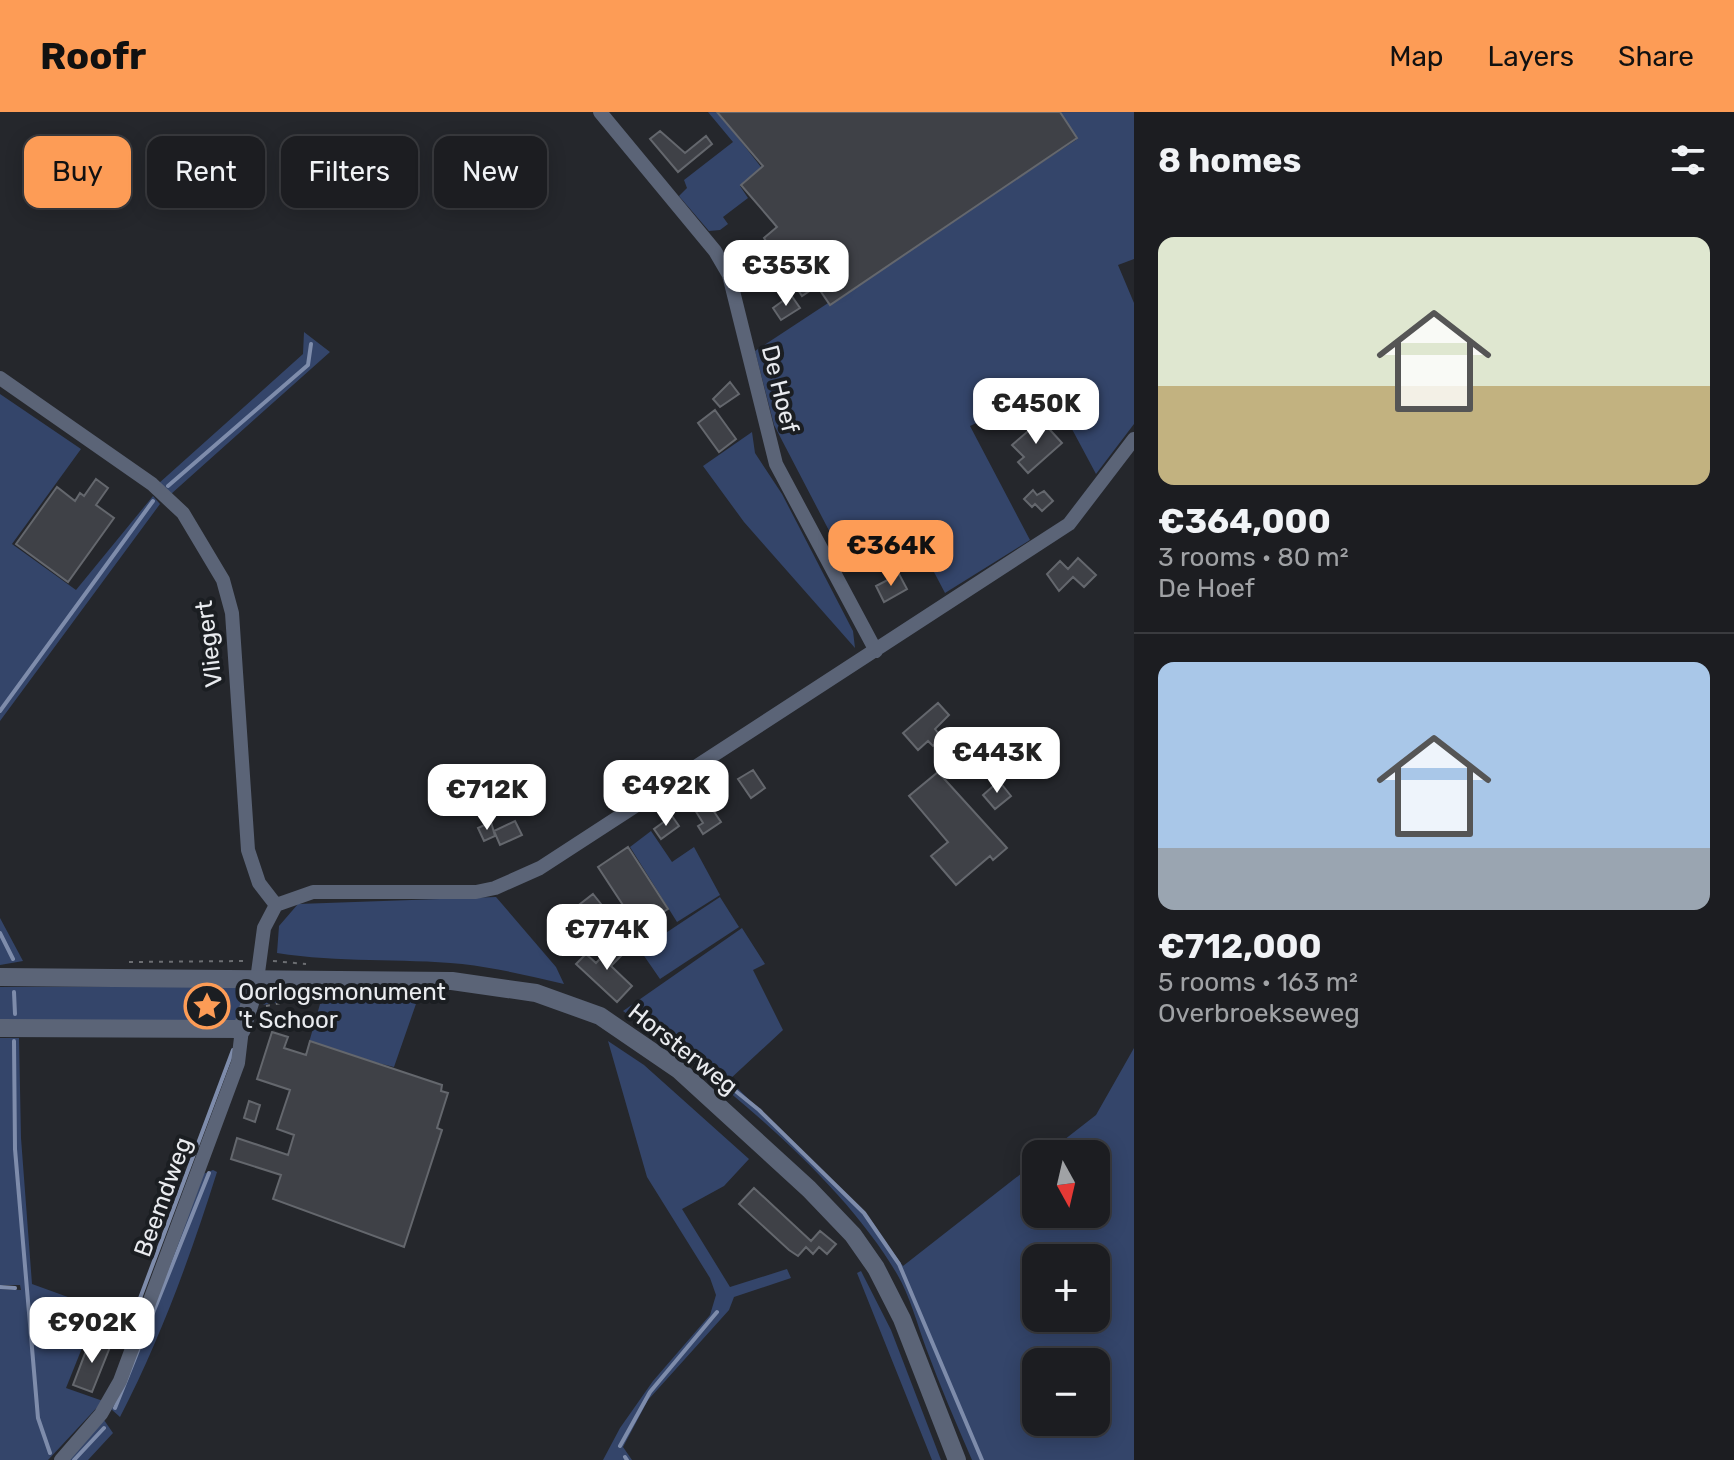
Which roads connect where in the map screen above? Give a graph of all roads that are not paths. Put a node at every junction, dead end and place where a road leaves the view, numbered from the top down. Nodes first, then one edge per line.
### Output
1 (600, 112) edge
2 (0, 378) edge
3 (1134, 439) edge
4 (876, 651) junction
5 (276, 905) junction
6 (0, 977) edge
7 (257, 980) junction
8 (246, 1020) junction
9 (0, 1028) edge
10 (61, 1460) edge
11 (957, 1460) edge

1 - 4 street, De Hoef
2 - 5 street, Vliegert
3 - 4 street
4 - 5 street
5 - 7 street
6 - 7 street, Horsterweg
7 - 8 street, Beemdweg
7 - 11 street, Horsterweg
8 - 9 street
8 - 10 street, Beemdweg

